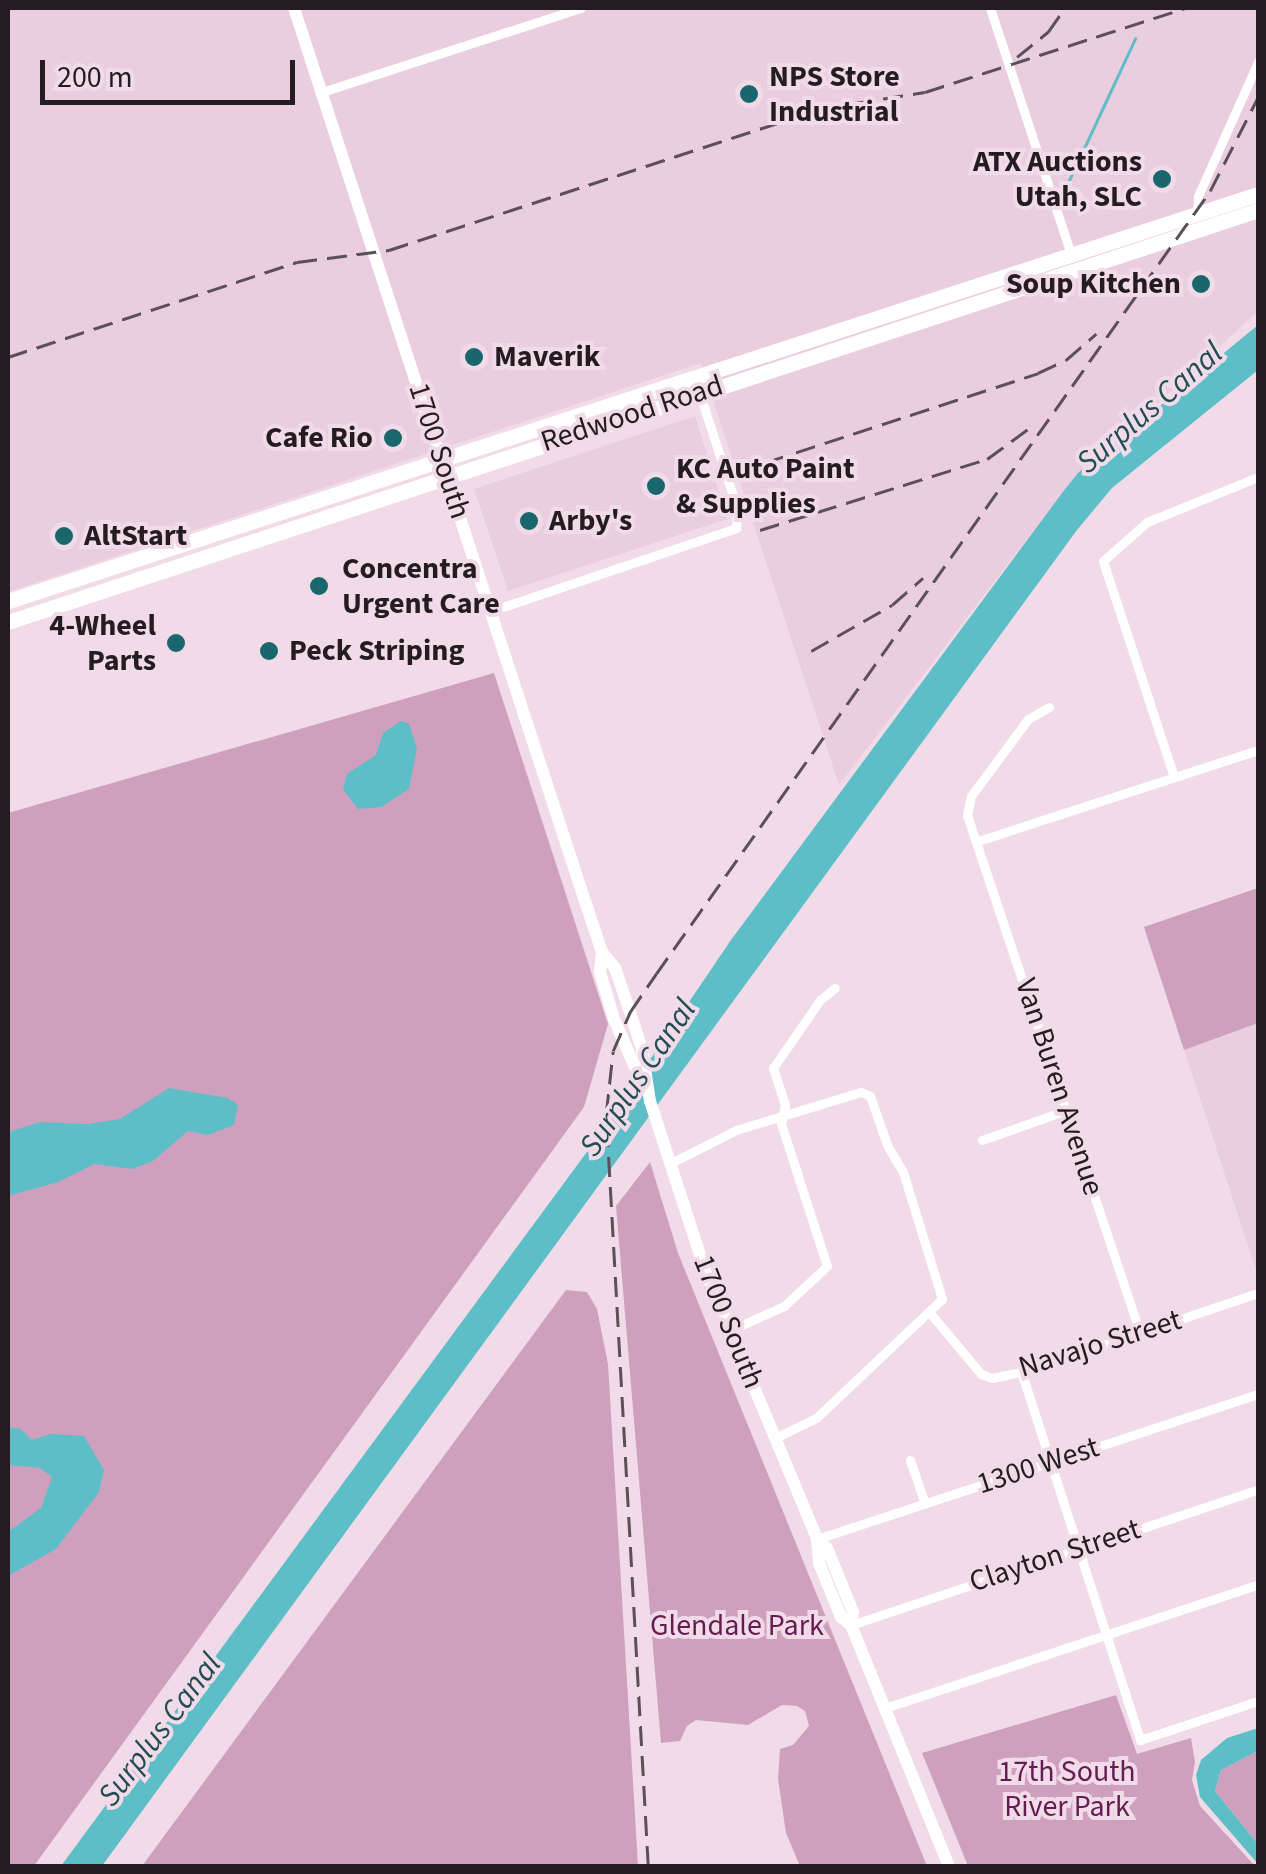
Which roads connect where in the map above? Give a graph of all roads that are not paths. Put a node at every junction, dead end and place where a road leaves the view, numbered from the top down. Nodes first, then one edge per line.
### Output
1 (294, 8) edge
2 (580, 8) edge
3 (990, 8) edge
4 (1258, 62) edge
5 (322, 92) junction
6 (1258, 194) edge
7 (1258, 210) edge
8 (1199, 222) junction
9 (1073, 261) junction
10 (699, 392) junction
11 (441, 459) junction
12 (447, 476) junction
13 (1258, 477) edge
14 (8, 601) edge
15 (491, 611) junction
16 (8, 622) edge
17 (1048, 707) dead end
18 (1258, 750) edge
19 (1174, 778) junction
20 (978, 841) junction
21 (602, 952) junction
22 (835, 988) dead end
23 (650, 1101) junction
24 (1067, 1110) junction
25 (783, 1115) junction
26 (982, 1140) dead end
27 (671, 1162) junction
28 (1258, 1293) edge
29 (930, 1313) junction
30 (731, 1330) junction
31 (1140, 1333) junction
32 (1020, 1371) junction
33 (1258, 1394) edge
34 (775, 1438) junction
35 (910, 1460) dead end
36 (1050, 1462) junction
37 (1258, 1490) edge
38 (925, 1504) junction
39 (816, 1539) junction
40 (1078, 1548) junction
41 (1258, 1585) edge
42 (851, 1625) junction
43 (1106, 1635) junction
44 (1258, 1701) edge
45 (885, 1708) junction
46 (950, 1866) edge

1 - 5 street, 1700 South
2 - 5 street
3 - 9 street
4 - 8 street
5 - 11 street, 1700 South
6 - 8 main road, Redwood Road
7 - 8 main road, Redwood Road
8 - 9 main road, Redwood Road
9 - 10 main road, Redwood Road
9 - 11 main road, Redwood Road
10 - 12 main road, Redwood Road
10 - 15 street
11 - 12 street, 1700 South
11 - 14 main road, Redwood Road
12 - 15 street, 1700 South
12 - 16 main road, Redwood Road
13 - 19 street
15 - 21 street, 1700 South
17 - 20 street, Van Buren Avenue
18 - 19 street
19 - 20 street
20 - 24 street, Van Buren Avenue
21 - 23 street, 1700 South
21 - 23 street, 1700 South
22 - 25 street
23 - 27 street, 1700 South
24 - 26 street
24 - 31 street, Van Buren Avenue
25 - 27 street
25 - 29 street
25 - 30 street
27 - 30 street, 1700 South
28 - 31 street, Navajo Street
29 - 32 street, Navajo Street
29 - 34 street
30 - 34 street, 1700 South
31 - 32 street, Navajo Street
32 - 36 street
33 - 36 street, 1300 West
34 - 39 street, 1700 South
35 - 38 street
36 - 38 street, 1300 West
36 - 40 street
37 - 40 street, Clayton Street
38 - 39 street, 1300 West
39 - 42 street, 1700 South
40 - 42 street, Clayton Street
40 - 43 street
41 - 43 street
42 - 45 street, 1700 South
43 - 44 street
43 - 45 street
45 - 46 street, 1700 South

